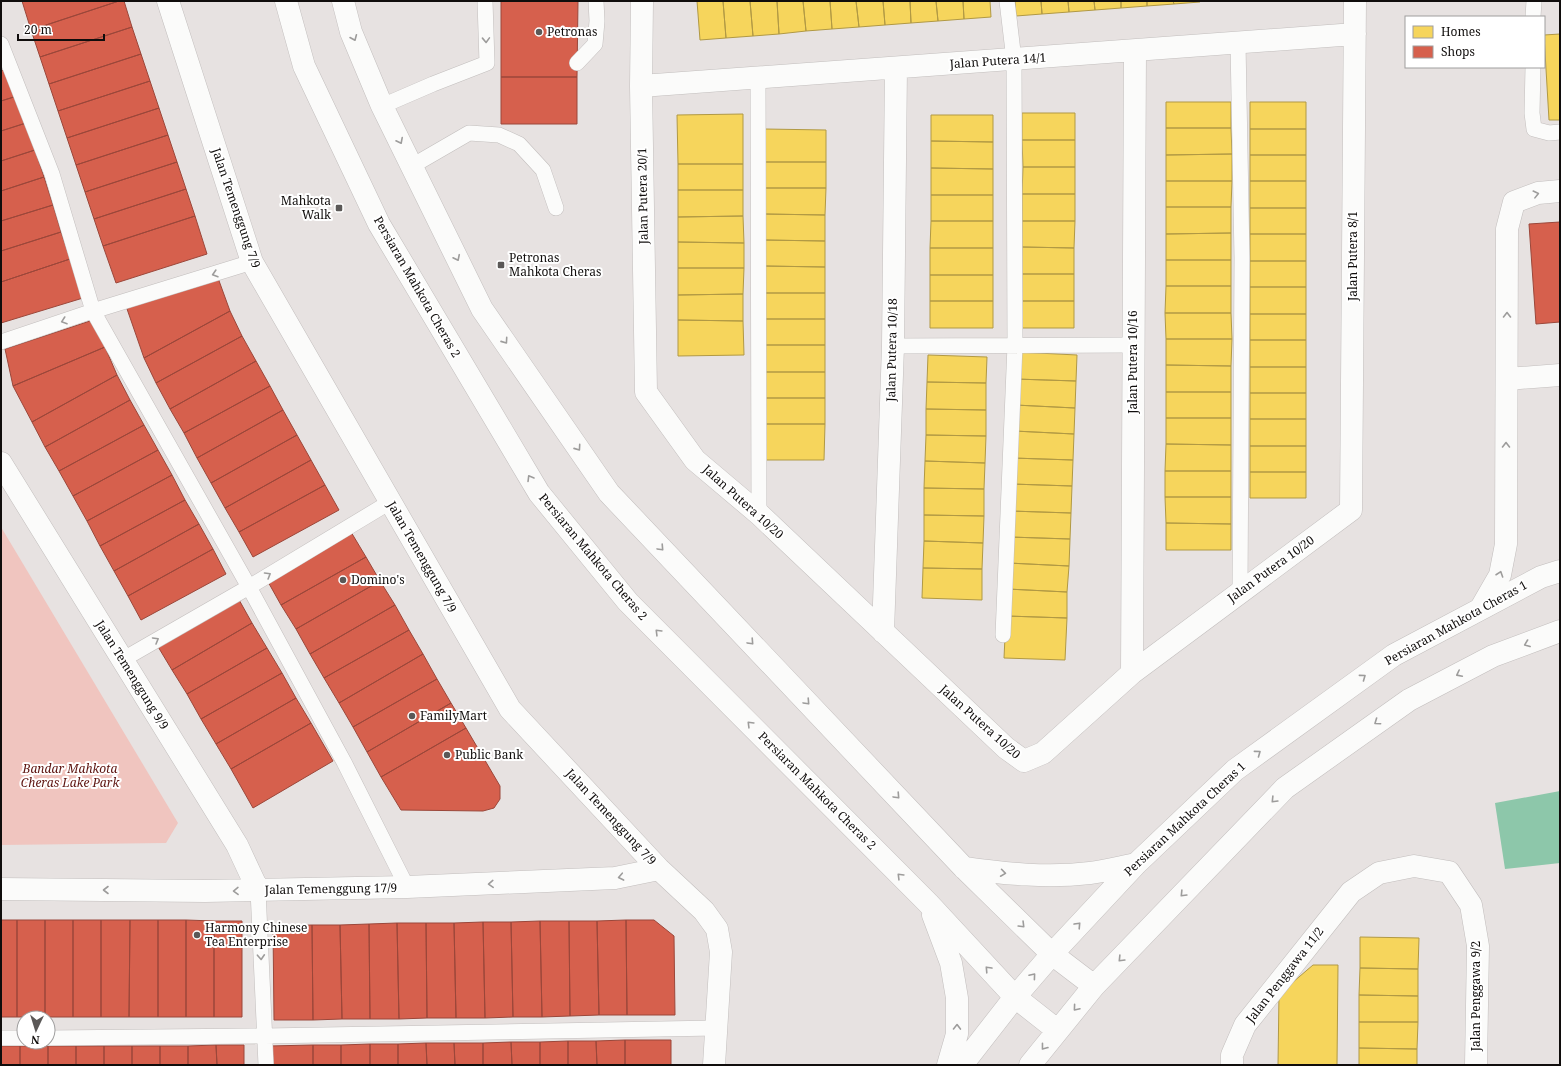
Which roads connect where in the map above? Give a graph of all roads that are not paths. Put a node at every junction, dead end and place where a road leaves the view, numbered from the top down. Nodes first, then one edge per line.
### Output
1 (168, 1) edge
2 (286, 1) edge
3 (343, 1) edge
4 (485, 1) edge
5 (596, 1) edge
6 (642, 1) edge
7 (1007, 1) edge
8 (1355, 1) edge
9 (1534, 1) edge
10 (1534, 16) edge
11 (1355, 34) junction
12 (1238, 42) junction
13 (1, 44) edge
14 (1135, 50) junction
15 (1014, 60) junction
16 (577, 63) dead end
17 (896, 68) junction
18 (1532, 68) edge
19 (758, 78) junction
20 (642, 86) junction
21 (382, 106) junction
22 (1560, 132) edge
23 (412, 166) junction
24 (1560, 191) edge
25 (556, 208) dead end
26 (252, 262) junction
27 (93, 311) junction
28 (1, 342) edge
29 (1015, 345) junction
30 (1134, 345) junction
31 (893, 346) junction
32 (1560, 375) edge
33 (1507, 379) junction
34 (646, 392) joint
35 (1, 463) edge
36 (390, 502) junction
37 (1351, 510) joint
38 (758, 514) junction
39 (1560, 571) edge
40 (249, 587) junction
41 (1240, 592) junction
42 (1481, 608) junction
43 (1560, 631) edge
44 (883, 632) junction
45 (1003, 635) dead end
46 (122, 660) junction
47 (1132, 673) junction
48 (1136, 864) junction
49 (964, 868) junction
50 (660, 869) junction
51 (408, 887) junction
52 (1, 889) edge
53 (258, 890) junction
54 (1351, 892) joint
55 (928, 903) junction
56 (1052, 954) junction
57 (1094, 986) junction
58 (1015, 998) junction
59 (716, 1028) junction
60 (1057, 1030) junction
61 (265, 1036) junction
62 (1, 1038) edge
63 (16, 1038) edge
64 (56, 1038) edge
65 (266, 1065) edge
66 (714, 1065) edge
67 (948, 1065) edge
68 (962, 1065) edge
69 (1030, 1065) edge
70 (1232, 1065) edge
71 (1476, 1065) edge

1 - 26 street, Jalan Temenggung 7/9
55 -> 2 street, Persiaran Mahkota Cheras 2
3 -> 21 street
4 -> 21 lane
5 - 16 lane
6 - 20 street, Jalan Putera 20/1
7 - 15 lane
8 - 11 street, Jalan Putera 8/1
9 - 10 lane
11 - 12 street, Jalan Putera 14/1
11 - 37 street, Jalan Putera 8/1
12 - 14 street, Jalan Putera 14/1
12 - 41 lane
13 - 27 lane
14 - 15 street, Jalan Putera 14/1
14 - 30 street, Jalan Putera 10/16
15 - 17 street, Jalan Putera 14/1
15 - 29 lane
17 - 19 street, Jalan Putera 14/1
17 - 31 street, Jalan Putera 10/18
18 - 22 lane
19 - 20 street, Jalan Putera 14/1
19 - 38 lane
20 - 34 street, Jalan Putera 20/1
21 -> 23 street
23 - 25 lane
23 -> 49 street
33 -> 24 street
26 -> 27 lane
26 - 36 street, Jalan Temenggung 7/9
27 -> 28 lane
27 - 40 lane
29 - 30 lane
29 - 31 lane
29 - 45 lane
30 - 47 street, Jalan Putera 10/16
31 - 44 street, Jalan Putera 10/18
32 - 33 street
42 -> 33 street
34 - 38 street, Jalan Putera 10/20
35 - 46 street, Jalan Temenggung 9/9
40 -> 36 lane
36 - 50 street, Jalan Temenggung 7/9
37 - 41 street, Jalan Putera 10/20
38 - 44 street, Jalan Putera 10/20
39 - 42 street, Persiaran Mahkota Cheras 1
46 -> 40 lane
40 - 51 lane
41 - 47 street, Jalan Putera 10/20
48 -> 42 street, Persiaran Mahkota Cheras 1
43 -> 57 street
44 - 47 street, Jalan Putera 10/20
46 - 53 street, Jalan Temenggung 9/9
49 -> 48 street
56 -> 48 street, Persiaran Mahkota Cheras 1
49 -> 56 street
50 -> 51 street, Jalan Temenggung 17/9
50 - 59 street, Jalan Temenggung 7/9
51 - 53 street, Jalan Temenggung 17/9
53 -> 52 street, Jalan Temenggung 17/9
53 -> 61 lane
54 - 70 street, Jalan Penggawa 11/2
54 - 71 street, Jalan Penggawa 9/2
58 -> 55 street, Persiaran Mahkota Cheras 2
67 -> 55 street
56 - 57 street
58 -> 56 street, Persiaran Mahkota Cheras 1
57 -> 60 street
58 - 60 street, Persiaran Mahkota Cheras 2
58 - 68 street, Persiaran Mahkota Cheras 1
59 - 61 lane
59 - 66 street, Jalan Temenggung 7/9
60 -> 69 street
61 - 64 lane
61 - 65 lane
62 - 63 lane

